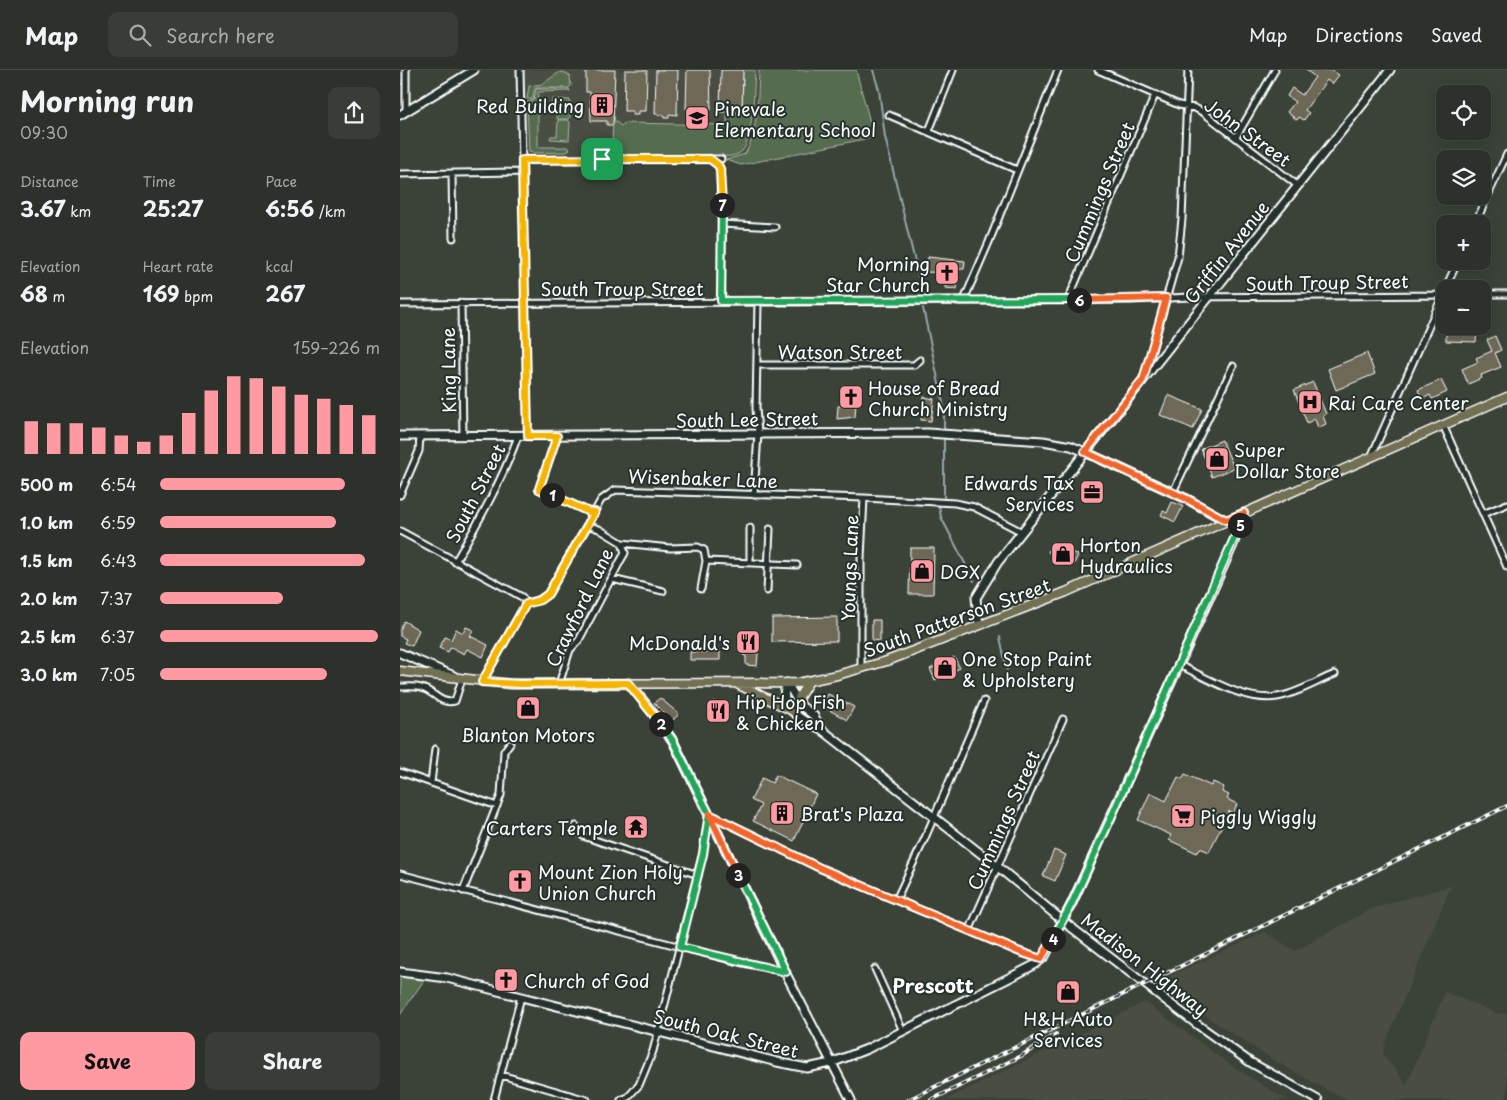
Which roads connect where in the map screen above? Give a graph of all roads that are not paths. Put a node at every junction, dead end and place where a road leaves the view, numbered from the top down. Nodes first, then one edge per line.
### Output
1 (406, 70) edge
2 (474, 70) edge
3 (520, 70) edge
4 (953, 70) edge
5 (1058, 70) edge
6 (1098, 70) edge
7 (1188, 70) edge
8 (1275, 70) edge
9 (1390, 70) edge
10 (1110, 73) edge
11 (1155, 94) junction
12 (1186, 107) junction
13 (403, 113) edge
14 (889, 114) dead end
15 (929, 131) junction
16 (1236, 137) junction
17 (1507, 154) edge
18 (710, 159) junction
19 (721, 159) dead end
20 (522, 160) junction
21 (1018, 170) junction
22 (522, 172) junction
23 (452, 173) junction
24 (400, 174) edge
25 (1297, 185) junction
26 (1479, 215) edge
27 (722, 224) junction
28 (775, 227) dead end
29 (453, 238) dead end
30 (1436, 292) edge
31 (1491, 294) edge
32 (1507, 294) edge
33 (1207, 297) junction
34 (1166, 298) junction
35 (964, 300) junction
36 (1068, 300) junction
37 (721, 301) junction
38 (758, 301) junction
39 (526, 302) junction
40 (461, 303) junction
41 (400, 304) edge
42 (1436, 312) edge
43 (920, 360) dead end
44 (757, 365) junction
45 (1233, 366) dead end
46 (1143, 380) junction
47 (1507, 397) edge
48 (1443, 425) junction
49 (758, 434) junction
50 (400, 436) edge
51 (420, 436) junction
52 (462, 436) junction
53 (518, 436) junction
54 (528, 436) junction
55 (557, 436) junction
56 (1085, 452) junction
57 (1371, 457) junction
58 (1173, 492) junction
59 (754, 494) junction
60 (400, 495) edge
61 (864, 498) junction
62 (1507, 504) edge
63 (595, 512) junction
64 (1244, 513) junction
65 (1483, 514) junction
66 (1226, 520) junction
67 (587, 525) junction
68 (750, 528) dead end
69 (770, 529) dead end
70 (400, 531) edge
71 (1022, 532) junction
72 (622, 543) junction
73 (706, 561) junction
74 (455, 562) junction
75 (750, 563) junction
76 (769, 564) junction
77 (797, 565) dead end
78 (1507, 567) edge
79 (612, 579) junction
80 (701, 589) dead end
81 (663, 591) dead end
82 (767, 591) dead end
83 (526, 604) junction
84 (979, 625) junction
85 (400, 653) edge
86 (1178, 665) junction
87 (861, 669) junction
88 (400, 671) edge
89 (1335, 674) dead end
90 (462, 679) junction
91 (482, 682) junction
92 (732, 682) junction
93 (809, 682) junction
94 (628, 683) junction
95 (787, 683) junction
96 (559, 684) junction
97 (400, 687) edge
98 (984, 701) dead end
99 (800, 704) junction
100 (793, 711) junction
101 (1062, 719) dead end
102 (821, 729) junction
103 (510, 743) dead end
104 (435, 749) dead end
105 (400, 772) edge
106 (431, 783) junction
107 (497, 806) junction
108 (709, 814) junction
109 (933, 817) junction
110 (576, 826) dead end
111 (998, 867) junction
112 (400, 874) edge
113 (698, 875) junction
114 (463, 891) junction
115 (896, 900) junction
116 (1063, 921) junction
117 (969, 931) junction
118 (680, 947) junction
119 (1041, 959) junction
120 (876, 969) dead end
121 (400, 972) edge
122 (786, 972) junction
123 (521, 998) junction
124 (903, 1031) junction
125 (659, 1032) junction
126 (832, 1063) junction
127 (501, 1075) junction
128 (494, 1100) edge
129 (587, 1100) edge
130 (621, 1100) edge
131 (851, 1100) edge
132 (1318, 1100) edge

1 - 13 street
2 - 13 main road
3 - 20 street, South Street
4 - 15 street
5 - 21 street
6 - 10 street, John Street
7 - 12 street
8 - 16 street
9 - 25 main road, Griffin Avenue
10 - 11 street, John Street
11 - 12 street, John Street
11 - 36 street, Cummings Street
12 - 16 street, John Street
12 - 34 street
14 - 15 street
15 - 21 street
16 - 25 street, John Street
17 - 26 street
18 - 19 street
18 - 20 street
18 - 27 street
20 - 22 street, South Street
21 - 35 street
22 - 23 street
22 - 39 street, South Street
23 - 24 street
23 - 29 street
25 - 33 main road, Griffin Avenue
27 - 28 street
27 - 37 street
30 - 33 street, South Troup Street
31 - 32 street
33 - 34 street, South Troup Street
33 - 46 main road, Griffin Avenue
34 - 36 street, South Troup Street
34 - 46 street
35 - 36 street, South Troup Street
35 - 38 street, South Troup Street
37 - 38 street, South Troup Street
37 - 39 street, South Troup Street
38 - 44 street
39 - 40 street, South Troup Street
39 - 54 street, South Street
40 - 41 street, South Troup Street
40 - 52 street, King Lane
42 - 57 street
43 - 44 street, Watson Street
44 - 49 street
45 - 58 street
46 - 56 main road, Griffin Avenue
47 - 48 main road, South Patterson Street
48 - 57 main road, South Patterson Street
48 - 65 street
49 - 55 main road, South Lee Street
49 - 56 main road, South Lee Street
49 - 59 street
50 - 51 main road, South Lee Street
51 - 52 main road, South Lee Street
51 - 60 street
52 - 53 main road, South Lee Street
53 - 54 main road, South Lee Street
53 - 74 street, South Street
54 - 55 main road, South Lee Street
55 - 63 street
56 - 58 main road, South Lee Street
56 - 71 main road, Griffin Avenue
57 - 64 main road, South Patterson Street
58 - 66 main road, South Lee Street
59 - 61 street, Wisenbaker Lane
59 - 63 street, Wisenbaker Lane
61 - 71 street, Wisenbaker Lane
61 - 87 street, Youngs Lane
62 - 65 street
63 - 67 street, Wisenbaker Lane
64 - 66 main road, South Patterson Street
64 - 86 main road, South Oak Street
65 - 78 street
66 - 84 main road, South Patterson Street
67 - 72 street
67 - 83 street, Wisenbaker Lane
68 - 75 street
69 - 76 street
70 - 74 street
71 - 84 main road, Griffin Avenue
72 - 73 street
72 - 79 street, Crawford Lane
73 - 75 street
73 - 80 street
74 - 83 street
75 - 76 street
76 - 77 street
76 - 82 street
79 - 81 street
79 - 96 street, Crawford Lane
83 - 91 street
84 - 87 main road, South Patterson Street
85 - 90 main road
86 - 89 street
86 - 116 main road, South Oak Street
87 - 93 main road, South Patterson Street
88 - 90 main road, South Patterson Street
90 - 91 main road, South Patterson Street
90 - 97 street
91 - 96 main road, South Patterson Street
92 - 94 main road, South Patterson Street
92 - 95 main road, South Patterson Street
92 - 100 main road
93 - 95 main road, South Patterson Street
93 - 99 main road
94 - 96 main road, South Patterson Street
94 - 108 main road
95 - 99 main road, Madison Highway
95 - 100 main road
98 - 109 street
99 - 102 main road, Madison Highway
100 - 102 main road, Madison Highway
101 - 111 street, Cummings Street
102 - 109 main road, Madison Highway
103 - 107 street
104 - 106 street
105 - 106 street
106 - 107 street
107 - 114 street
108 - 113 street
108 - 115 street
108 - 122 main road
109 - 111 main road, Madison Highway
109 - 115 street
110 - 113 street
111 - 116 main road, Madison Highway
111 - 117 street, Cummings Street
112 - 114 street
113 - 118 street
114 - 118 street
115 - 117 street
116 - 119 main road, South Oak Street
116 - 132 main road, Madison Highway
117 - 119 street
118 - 122 street
118 - 125 street
119 - 124 main road, South Oak Street
120 - 124 street
121 - 123 main road, South Oak Street
122 - 126 main road
123 - 125 main road, South Oak Street
123 - 127 street
124 - 126 main road, South Oak Street
125 - 126 main road, South Oak Street
125 - 130 street
126 - 131 main road
127 - 128 street
127 - 129 street

